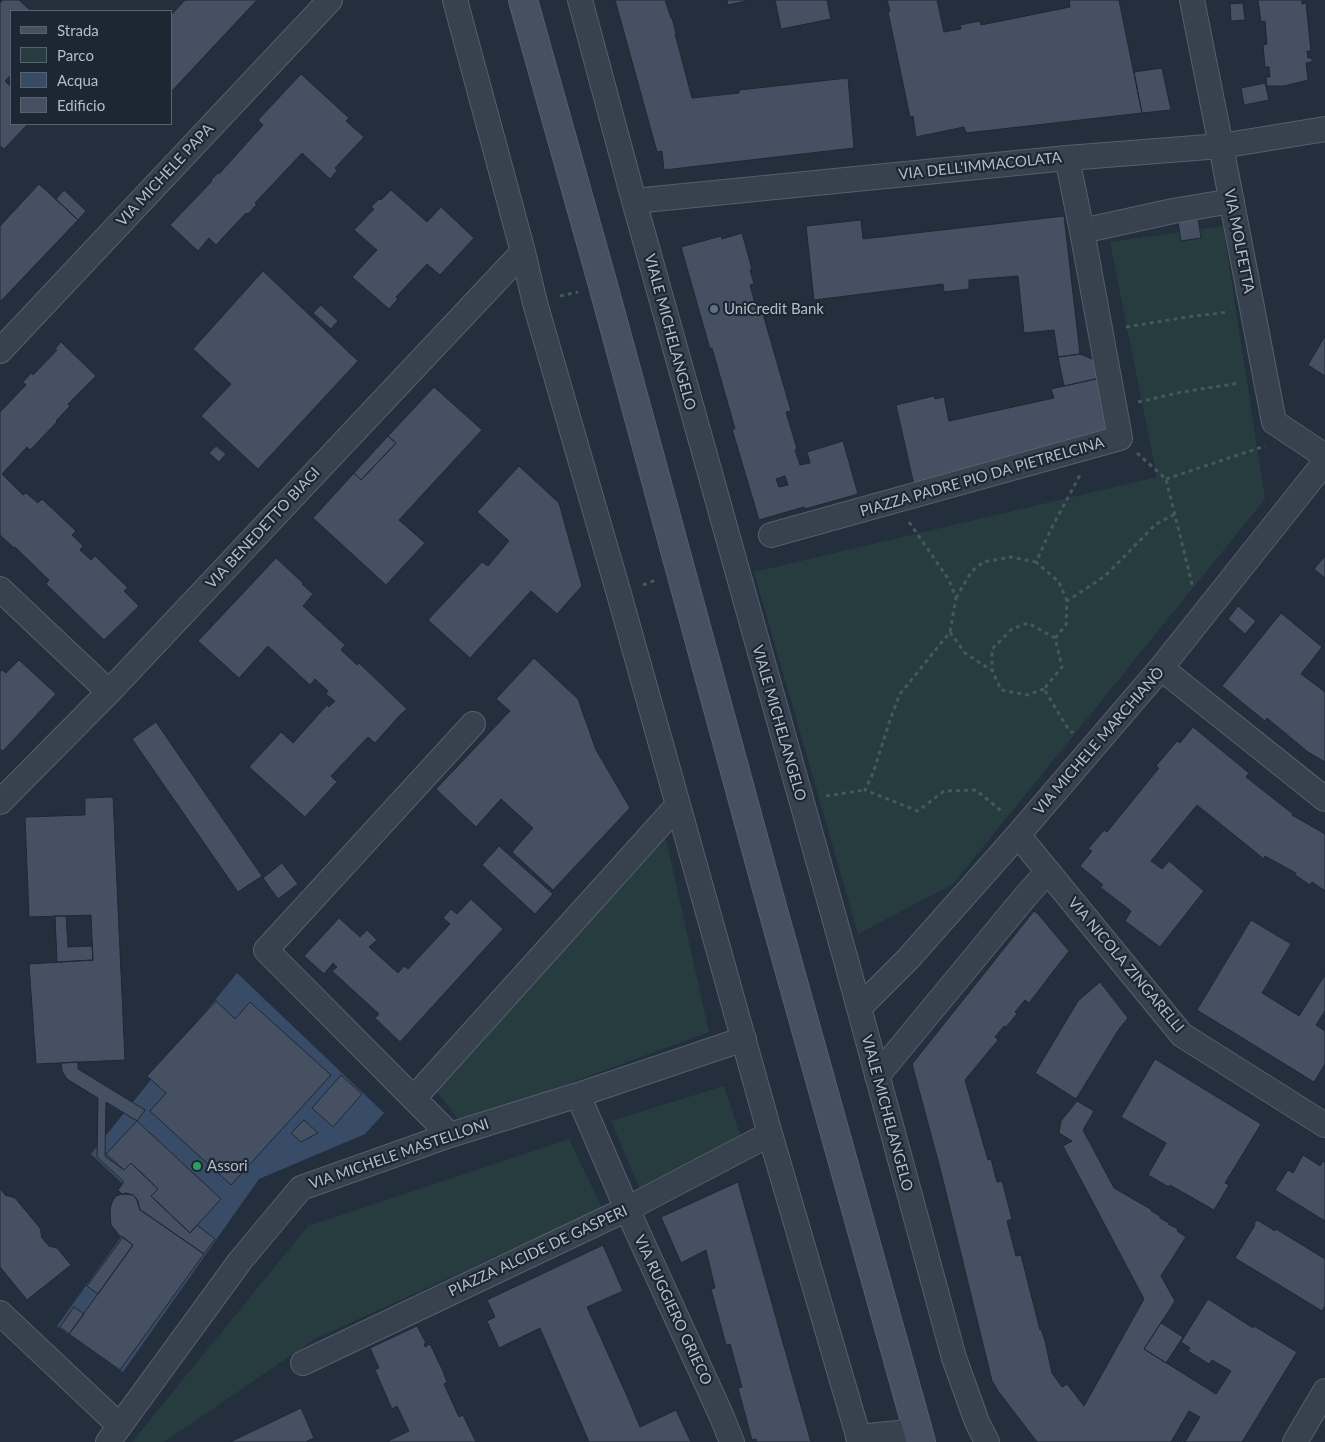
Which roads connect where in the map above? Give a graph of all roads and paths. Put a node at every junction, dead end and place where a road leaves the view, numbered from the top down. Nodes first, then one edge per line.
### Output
1 (330, 0) edge
2 (455, 0) edge
3 (523, 0) edge
4 (580, 0) edge
5 (1192, 0) edge
6 (1325, 130) edge
7 (1221, 146) junction
8 (1067, 158) junction
9 (634, 201) junction
10 (1232, 201) junction
11 (1082, 231) junction
12 (523, 252) junction
13 (1252, 310) junction
14 (1100, 331) junction
15 (0, 351) edge
16 (1265, 379) junction
17 (1114, 407) junction
18 (1295, 436) junction
19 (1120, 438) junction
20 (1095, 445) junction
21 (1325, 456) edge
22 (1325, 462) edge
23 (1166, 478) junction
24 (894, 501) junction
25 (1175, 514) junction
26 (771, 535) dead end
27 (1036, 562) junction
28 (0, 589) edge
29 (956, 598) junction
30 (1067, 601) junction
31 (1199, 621) junction
32 (950, 632) junction
33 (1055, 638) junction
34 (1162, 668) junction
35 (992, 670) junction
36 (1044, 689) junction
37 (109, 692) junction
38 (474, 724) dead end
39 (1089, 752) junction
40 (865, 790) junction
41 (1325, 799) edge
42 (801, 801) junction
43 (0, 802) edge
44 (678, 805) junction
45 (1018, 835) junction
46 (1048, 871) junction
47 (859, 1008) junction
48 (744, 1039) junction
49 (877, 1076) junction
50 (578, 1095) junction
51 (414, 1098) junction
52 (1325, 1125) edge
53 (770, 1134) junction
54 (450, 1135) junction
55 (627, 1210) junction
56 (0, 1313) edge
57 (303, 1363) dead end
58 (1325, 1391) edge
59 (114, 1434) edge
60 (920, 1436) edge
61 (859, 1440) edge
62 (732, 1442) edge
63 (987, 1442) edge
64 (1295, 1442) edge

1 - 15 street, VIA MICHELE PAPA
2 - 12 street
3 - 60 street
4 - 9 street, VIALE MICHELANGELO
5 - 7 street, VIA MOLFETTA
6 - 7 street, VIA DELL'IMMACOLATA
7 - 8 street, VIA DELL'IMMACOLATA
7 - 10 street, VIA MOLFETTA
8 - 9 street, VIA DELL'IMMACOLATA
8 - 11 street, PIAZZA PADRE PIO DA PIETRELCINA
9 - 42 street, VIALE MICHELANGELO
10 - 11 street
10 - 13 street, VIA MOLFETTA
11 - 14 street, PIAZZA PADRE PIO DA PIETRELCINA
12 - 37 street, VIA BENEDETTO BIAGI
12 - 44 street
13 - 14 path
13 - 16 street, VIA MOLFETTA
14 - 17 street, PIAZZA PADRE PIO DA PIETRELCINA
16 - 17 path
16 - 18 street, VIA MOLFETTA
17 - 19 street, PIAZZA PADRE PIO DA PIETRELCINA
18 - 21 street, VIA MOLFETTA
18 - 23 path
19 - 20 street, PIAZZA PADRE PIO DA PIETRELCINA
19 - 23 path
20 - 24 street, PIAZZA PADRE PIO DA PIETRELCINA
20 - 27 path
22 - 31 street, VIA MICHELE MARCHIANÒ
23 - 25 path
24 - 26 street, PIAZZA PADRE PIO DA PIETRELCINA
24 - 29 path
25 - 30 path
25 - 31 path
27 - 29 path
27 - 30 path
28 - 37 street
29 - 32 path
30 - 33 path
31 - 34 street, VIA MICHELE MARCHIANÒ
32 - 35 path
32 - 40 path
33 - 35 path
33 - 36 path
34 - 39 street, VIA MICHELE MARCHIANÒ
34 - 41 street
35 - 36 path
36 - 39 path
37 - 43 street, VIA BENEDETTO BIAGI
38 - 51 street
39 - 45 street, VIA MICHELE MARCHIANÒ
40 - 42 path
40 - 45 path
42 - 47 street, VIALE MICHELANGELO
44 - 48 street
44 - 51 street
45 - 46 street, VIA NICOLA ZINGARELLI
45 - 47 street, VIA MICHELE MARCHIANÒ
46 - 49 street
46 - 52 street, VIA NICOLA ZINGARELLI
47 - 49 street, VIALE MICHELANGELO
48 - 50 street, VIA MICHELE MASTELLONI
48 - 53 street
49 - 63 street, VIALE MICHELANGELO
50 - 54 street, VIA MICHELE MASTELLONI
50 - 55 street, VIA RUGGIERO GRIECO
51 - 54 street
53 - 55 street, PIAZZA ALCIDE DE GASPERI
53 - 61 street
54 - 59 street, VIA MICHELE MASTELLONI
55 - 57 street, PIAZZA ALCIDE DE GASPERI
55 - 62 street, VIA RUGGIERO GRIECO
56 - 59 street
58 - 64 street
60 - 61 street

